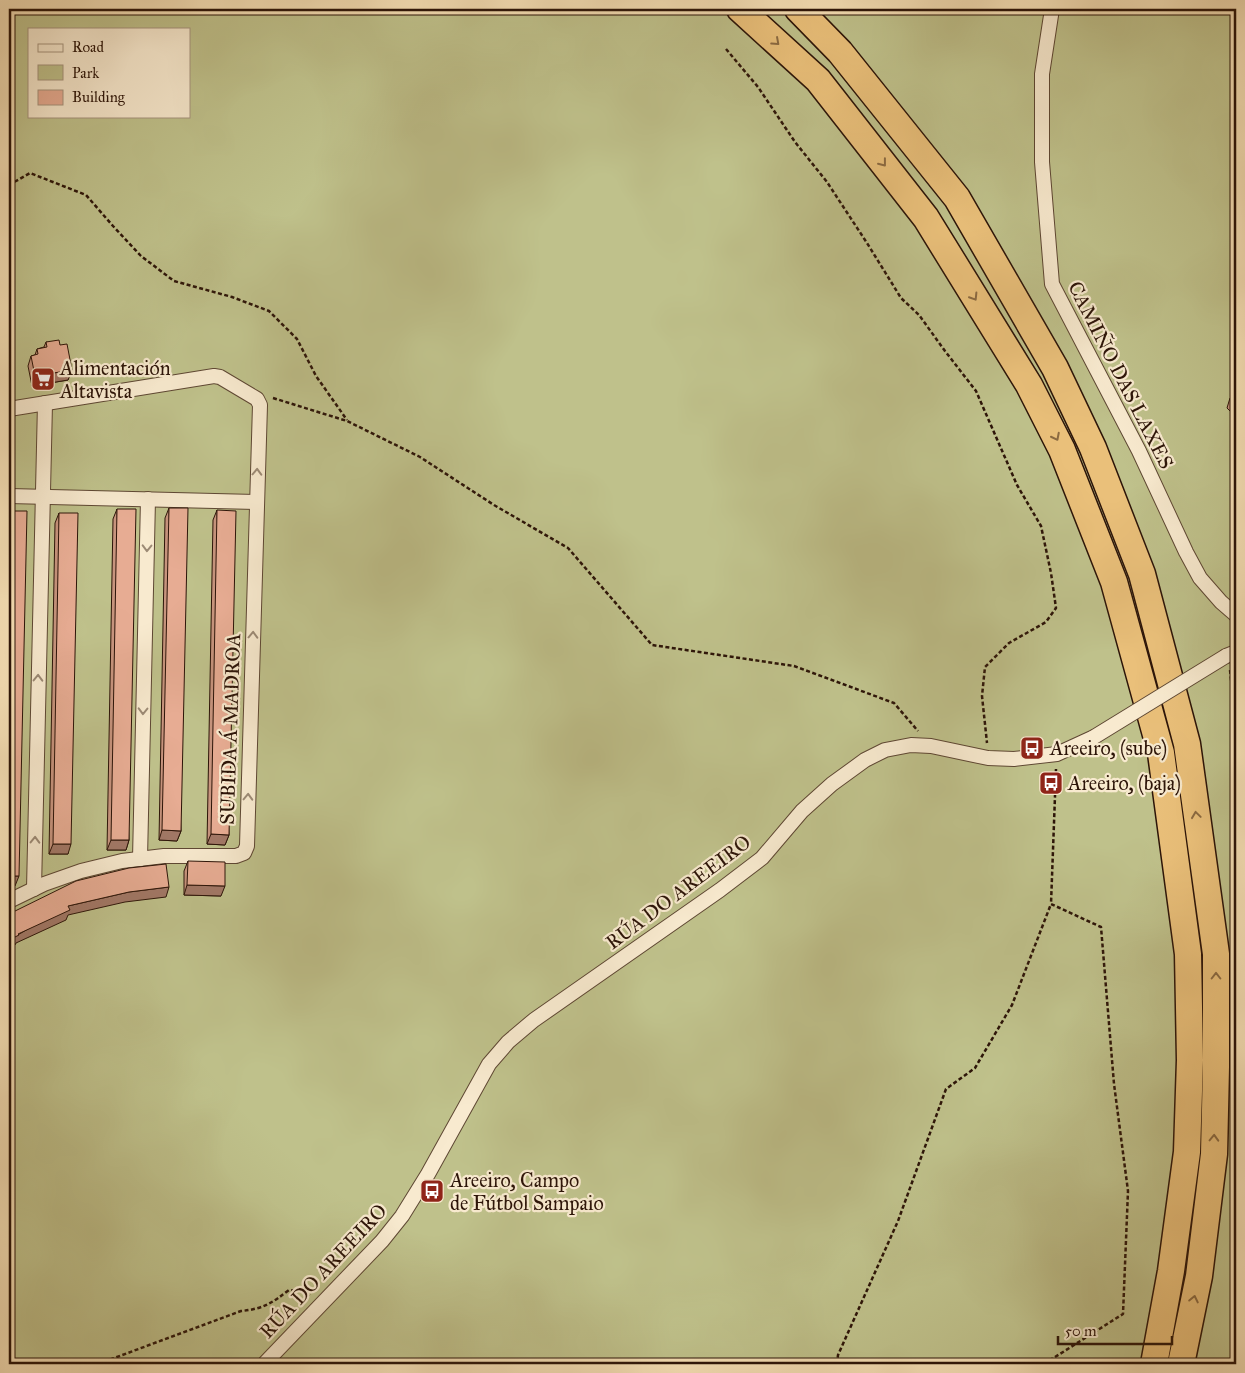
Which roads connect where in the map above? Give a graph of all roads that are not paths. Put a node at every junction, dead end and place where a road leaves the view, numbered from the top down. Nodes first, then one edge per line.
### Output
1 (740, 9) edge
2 (798, 9) edge
3 (1052, 9) edge
4 (45, 403) junction
5 (9, 409) edge
6 (9, 496) edge
7 (42, 497) junction
8 (148, 499) junction
9 (256, 502) junction
10 (1236, 615) edge
11 (1230, 655) edge
12 (140, 859) junction
13 (34, 889) junction
14 (9, 901) edge
15 (264, 1364) edge
16 (1154, 1364) edge
17 (1181, 1364) edge

1 -> 16 highway
17 -> 2 highway
3 - 10 street, CAMIÑO DAS LAXES
4 - 5 street, SUBIDA Á MADROA
4 - 7 street
9 -> 4 street, SUBIDA Á MADROA
6 - 7 street
7 - 8 street
13 -> 7 street
8 - 9 street
8 -> 12 street
12 -> 9 street, SUBIDA Á MADROA
11 - 15 street, RÚA DO AREEIRO, bridge
12 - 13 street, SUBIDA Á MADROA
13 - 14 street, SUBIDA Á MADROA

